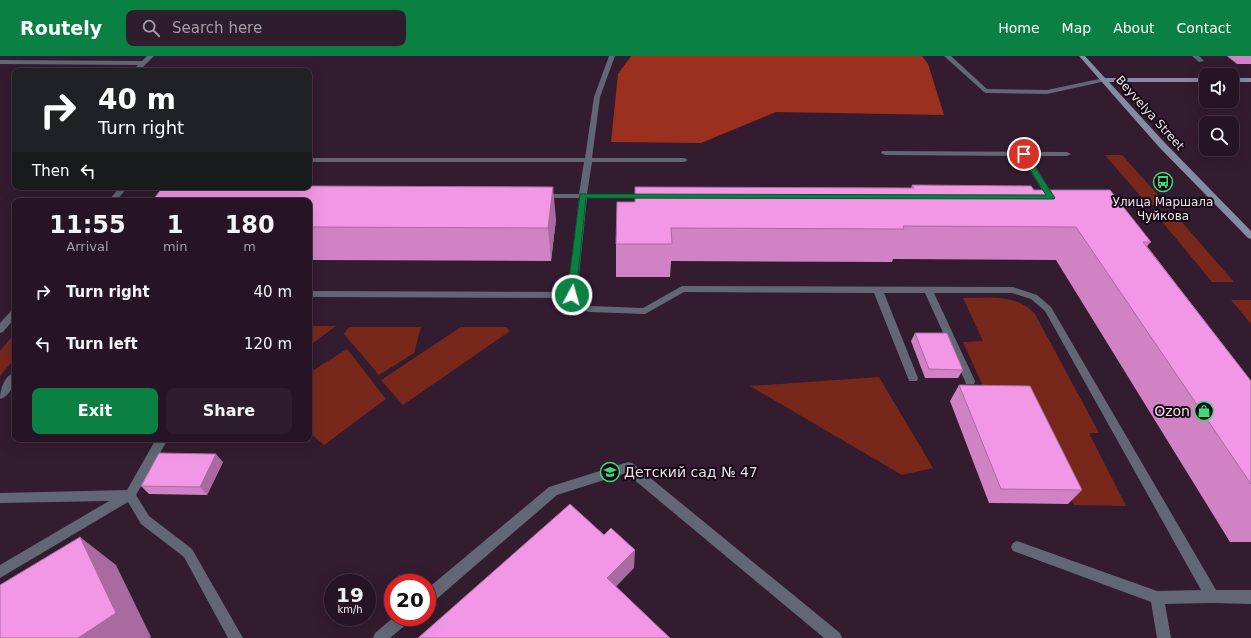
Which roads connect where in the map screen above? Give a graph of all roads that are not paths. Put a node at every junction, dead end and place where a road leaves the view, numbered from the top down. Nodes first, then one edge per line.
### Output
1 (151, 56) edge
2 (612, 56) edge
3 (948, 56) edge
4 (1082, 56) edge
5 (1195, 56) edge
6 (0, 62) edge
7 (1201, 62) dead end
8 (143, 63) junction
9 (138, 68) edge
10 (1104, 80) junction
11 (1199, 80) edge
12 (1239, 80) edge
13 (1251, 80) edge
14 (885, 153) dead end
15 (1024, 154) junction
16 (1067, 154) dead end
17 (312, 160) edge
18 (588, 160) junction
19 (684, 160) dead end
20 (121, 190) edge
21 (531, 196) edge
22 (583, 196) junction
23 (653, 196) edge
24 (115, 198) edge
25 (1051, 198) edge
26 (1251, 236) edge
27 (878, 290) junction
28 (928, 290) junction
29 (312, 294) edge
30 (572, 295) junction
31 (12, 315) edge
32 (0, 329) edge
33 (913, 378) dead end
34 (12, 380) edge
35 (970, 381) dead end
36 (0, 395) edge
37 (160, 442) edge
38 (130, 495) junction
39 (0, 498) edge
40 (1017, 547) dead end
41 (0, 572) edge
42 (436, 590) edge
43 (1212, 596) junction
44 (1251, 597) edge
45 (1157, 598) junction
46 (394, 626) edge
47 (236, 638) edge
48 (380, 638) edge
49 (835, 638) edge
50 (1164, 638) edge

1 - 8 street
2 - 18 street
3 - 10 street
4 - 10 main road, Beyvelya Street
5 - 7 street
6 - 8 street
8 - 9 street
10 - 11 main road
10 - 26 main road, Beyvelya Street
12 - 13 main road
14 - 15 street
15 - 16 street
15 - 25 street
17 - 18 street
18 - 19 street
18 - 22 street
20 - 24 street
21 - 22 street
22 - 23 street
22 - 30 street
27 - 28 street
27 - 30 street
27 - 33 street
28 - 35 street
28 - 43 street
29 - 30 street
31 - 32 street
34 - 36 street
37 - 38 street
38 - 39 street
38 - 41 street
38 - 47 street
40 - 45 street
42 - 49 street
43 - 44 street
43 - 45 street
45 - 50 street
46 - 48 street

